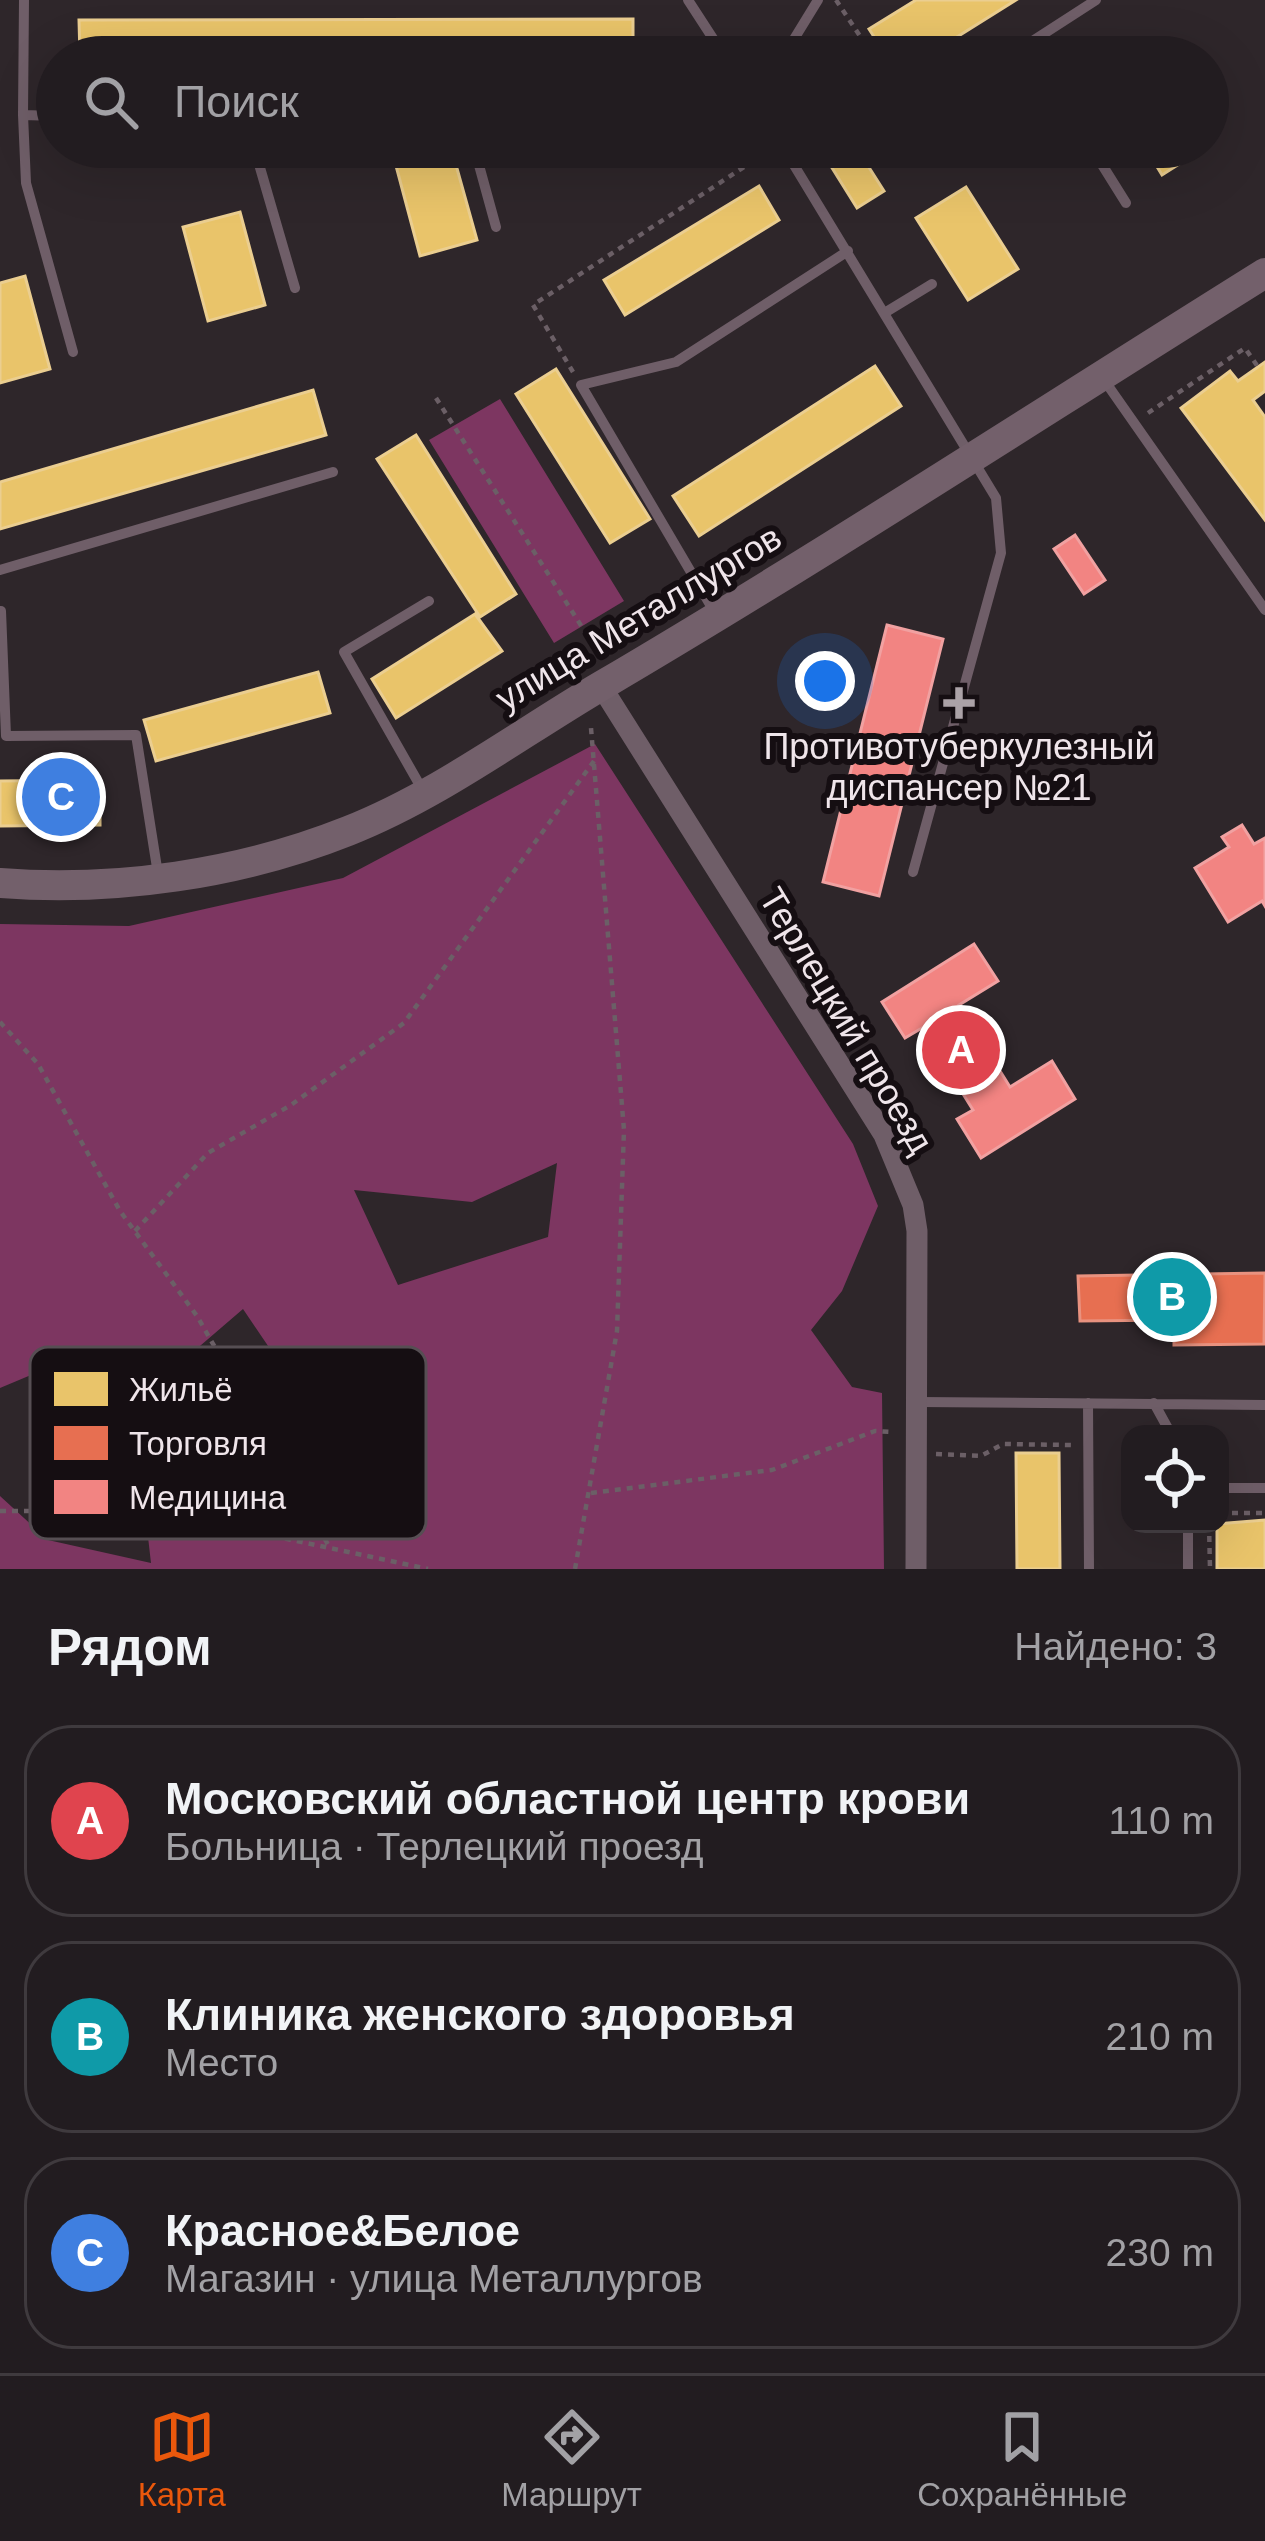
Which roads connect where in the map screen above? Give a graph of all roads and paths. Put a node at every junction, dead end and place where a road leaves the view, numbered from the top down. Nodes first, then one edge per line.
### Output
1 (24, 0) edge
2 (688, 0) edge
3 (818, 0) edge
4 (836, 0) edge
5 (1096, 0) edge
6 (711, 36) edge
7 (796, 36) edge
8 (860, 36) edge
9 (1040, 36) edge
10 (23, 115) junction
11 (36, 115) edge
12 (260, 168) edge
13 (480, 168) edge
14 (745, 168) edge
15 (792, 168) edge
16 (1104, 168) edge
17 (1126, 203) dead end
18 (496, 227) dead end
19 (848, 251) junction
20 (1265, 273) edge
21 (932, 284) dead end
22 (295, 288) dead end
23 (886, 312) junction
24 (73, 352) dead end
25 (1258, 367) dead end
26 (1100, 375) junction
27 (581, 385) junction
28 (436, 398) dead end
29 (1133, 423) junction
30 (974, 455) junction
31 (333, 472) dead end
32 (0, 570) edge
33 (429, 601) dead end
34 (1, 610) edge
35 (1265, 610) edge
36 (717, 615) junction
37 (596, 649) dead end
38 (601, 686) junction
39 (592, 728) dead end
40 (594, 760) junction
41 (424, 792) junction
42 (913, 872) dead end
43 (159, 877) junction
44 (0, 883) edge
45 (0, 1022) edge
46 (135, 1231) junction
47 (215, 1347) edge
48 (919, 1402) junction
49 (1088, 1402) junction
50 (1154, 1403) junction
51 (1265, 1405) edge
52 (1166, 1425) edge
53 (898, 1434) dead end
54 (1088, 1446) junction
55 (936, 1454) dead end
56 (1229, 1488) edge
57 (1265, 1488) edge
58 (589, 1494) junction
59 (1265, 1513) edge
60 (1229, 1514) edge
61 (1187, 1533) edge
62 (1209, 1533) edge
63 (288, 1539) edge
64 (325, 1539) edge
65 (330, 1548) junction
66 (428, 1569) edge
67 (575, 1569) edge
68 (916, 1569) edge
69 (1089, 1569) edge
70 (1188, 1569) edge
71 (1210, 1569) edge

1 - 10 lane
2 - 6 lane
3 - 7 lane
4 - 8 path
5 - 9 lane
10 - 11 lane
10 - 24 lane
12 - 22 lane
13 - 18 lane
14 - 27 path
15 - 19 lane
16 - 17 lane
19 - 23 lane
19 - 27 lane
20 - 26 street, улица Металлургов
21 - 23 lane
23 - 30 lane
25 - 29 path
26 - 29 lane
26 - 30 street, улица Металлургов
27 - 36 lane
28 - 37 path
29 - 35 lane
30 - 36 street, улица Металлургов
30 - 42 lane
31 - 32 lane
33 - 41 lane
34 - 43 lane
36 - 38 street, улица Металлургов
38 - 41 street, улица Металлургов
38 - 48 street, Терлецкий проезд
39 - 40 path
40 - 46 path
40 - 58 path
41 - 43 street, улица Металлургов
43 - 44 street, улица Металлургов
45 - 46 path
46 - 47 path
48 - 49 lane
48 - 68 street, Терлецкий проезд
49 - 50 lane
49 - 54 lane
50 - 51 lane
50 - 52 lane
53 - 58 path
54 - 55 path
54 - 69 lane
56 - 57 lane
58 - 67 path
59 - 60 path
61 - 70 lane
62 - 71 path
63 - 65 path
64 - 65 path
65 - 66 path

